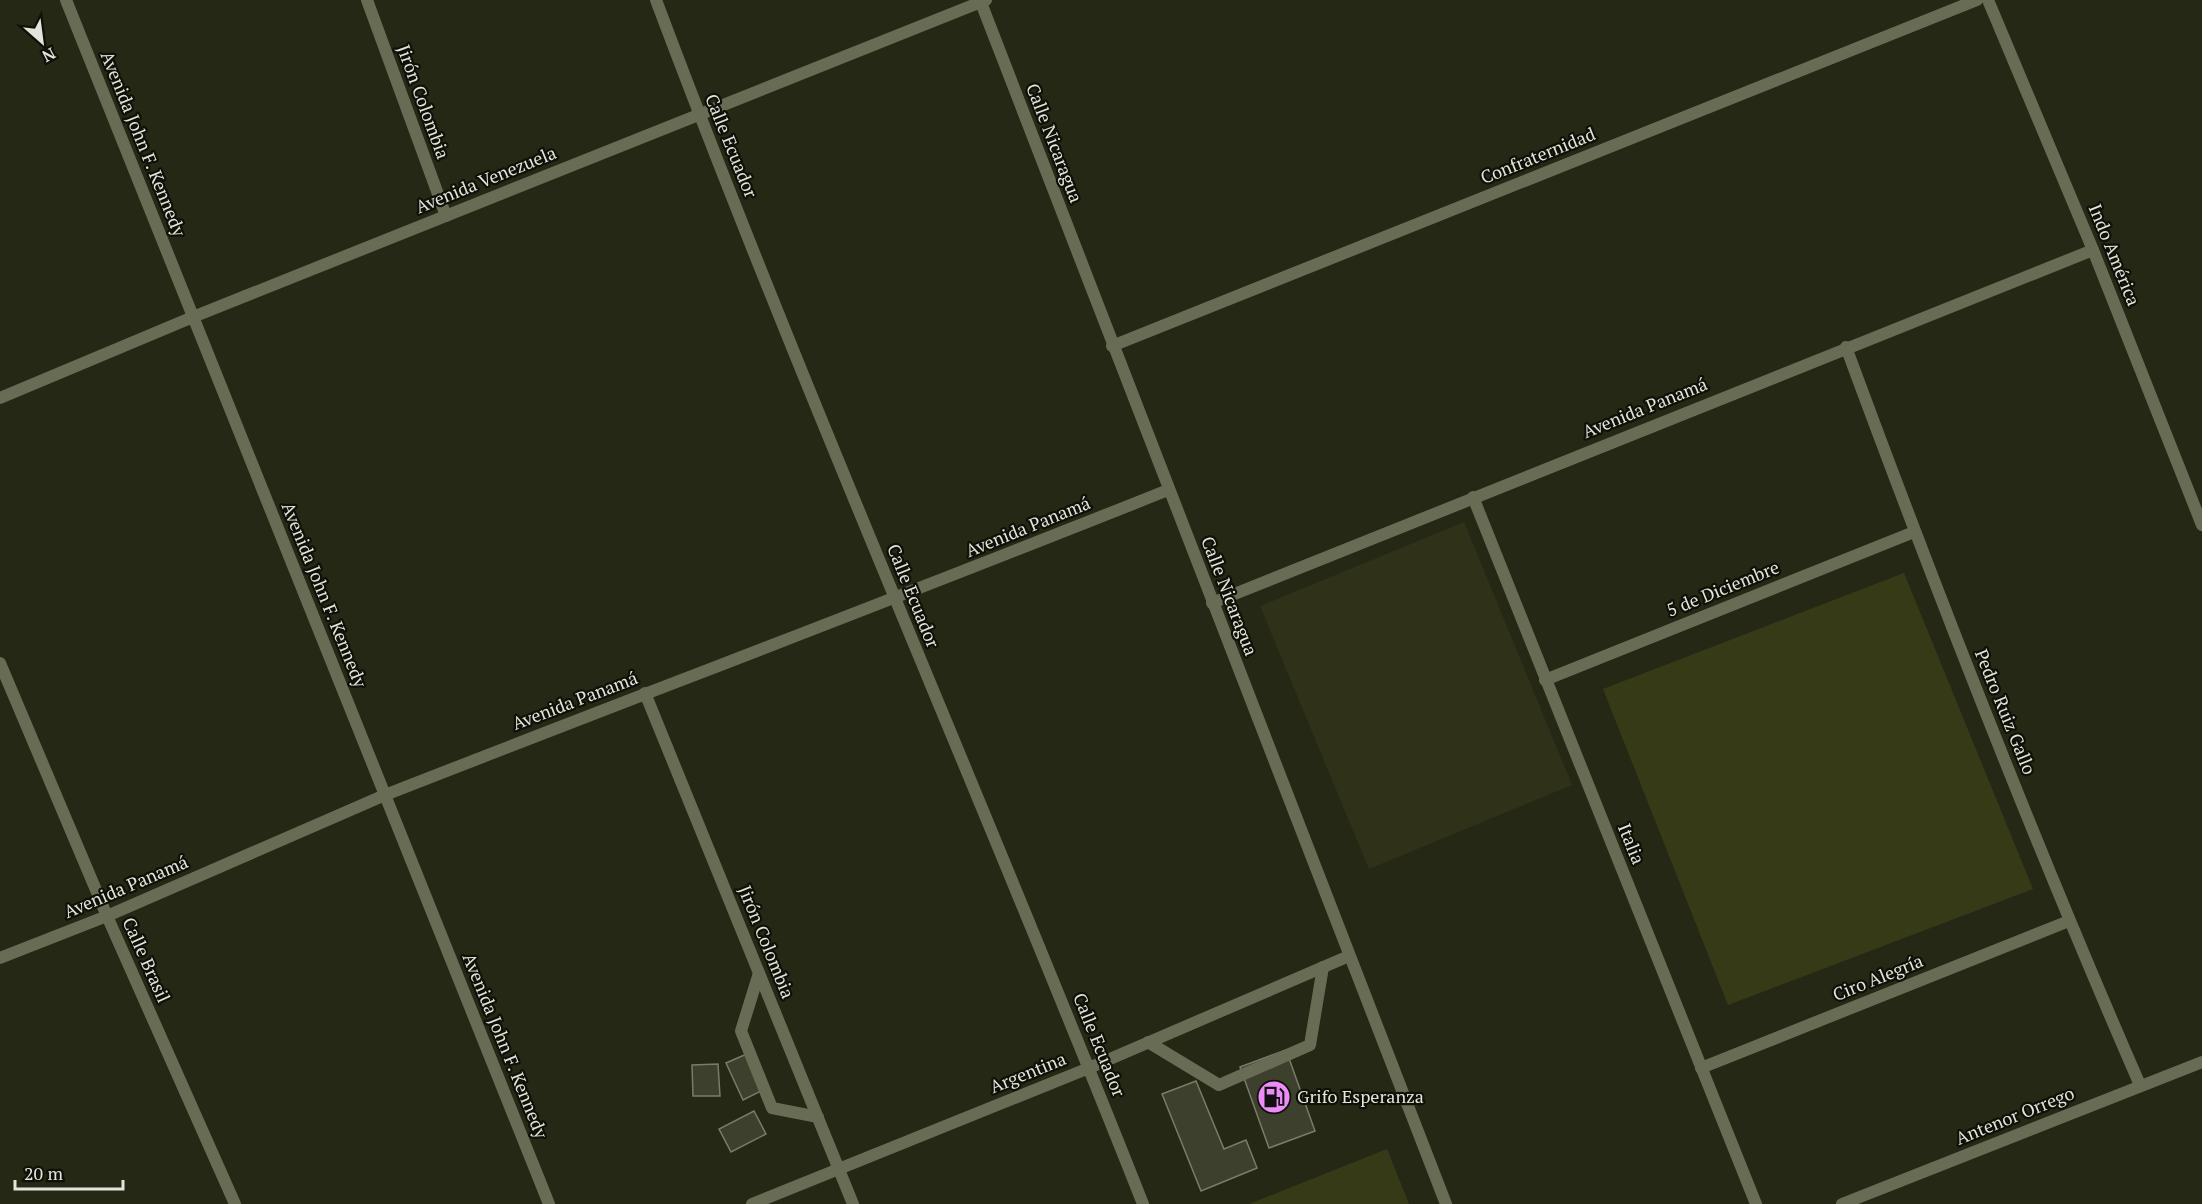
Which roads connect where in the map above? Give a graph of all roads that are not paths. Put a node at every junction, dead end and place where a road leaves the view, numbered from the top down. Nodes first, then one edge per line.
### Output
1 (66, 0) edge
2 (367, 0) edge
3 (656, 0) edge
4 (1977, 0) edge
5 (1989, 0) edge
6 (983, 1) edge
7 (699, 115) junction
8 (446, 216) junction
9 (2093, 250) junction
10 (193, 317) junction
11 (1112, 346) junction
12 (1846, 347) junction
13 (0, 398) edge
14 (1168, 490) junction
15 (1473, 497) junction
16 (2202, 525) edge
17 (1914, 532) junction
18 (895, 600) junction
19 (1212, 603) junction
20 (0, 663) edge
21 (1545, 680) junction
22 (645, 693) junction
23 (385, 795) junction
24 (107, 916) junction
25 (2068, 921) junction
26 (1349, 956) junction
27 (0, 958) edge
28 (1323, 967) junction
29 (759, 973) junction
30 (1148, 1042) junction
31 (2202, 1062) edge
32 (1089, 1068) junction
33 (1701, 1068) junction
34 (2140, 1085) junction
35 (818, 1117) junction
36 (839, 1168) junction
37 (235, 1204) edge
38 (549, 1204) edge
39 (752, 1204) edge
40 (853, 1204) edge
41 (1143, 1204) edge
42 (1446, 1204) edge
43 (1756, 1204) edge
44 (1842, 1204) edge

1 - 10 street, Avenida John F. Kennedy
2 - 8 street, Jirón Colombia
3 - 7 street, Calle Ecuador
4 - 11 street, Confraternidad
5 - 9 street, Indo América
6 - 7 street, Avenida Venezuela
6 - 11 street, Calle Nicaragua
7 - 8 street, Avenida Venezuela
7 - 18 street, Calle Ecuador
8 - 10 street, Avenida Venezuela
9 - 12 street, Avenida Panamá
9 - 16 street, Indo América
10 - 13 street, Avenida Venezuela
10 - 23 street, Avenida John F. Kennedy
11 - 14 street, Calle Nicaragua
12 - 15 street, Avenida Panamá
12 - 17 street, Pedro Ruiz Gallo
14 - 18 street, Avenida Panamá
14 - 19 street, Calle Nicaragua
15 - 19 street, Avenida Panamá
15 - 21 street, Italia
17 - 21 street, 5 de Diciembre
17 - 25 street, Pedro Ruiz Gallo
18 - 22 street, Avenida Panamá
18 - 32 street, Calle Ecuador
19 - 26 street, Calle Nicaragua
20 - 24 street, Calle Brasil
21 - 33 street, Italia
22 - 23 street, Avenida Panamá
22 - 29 street, Jirón Colombia
23 - 24 street, Avenida Panamá
23 - 38 street, Avenida John F. Kennedy
24 - 27 street, Avenida Panamá
24 - 37 street, Calle Brasil
25 - 33 street, Ciro Alegría
25 - 34 street, Pedro Ruiz Gallo
26 - 28 street, Argentina
26 - 42 street, Calle Nicaragua
28 - 30 street, Argentina
28 - 30 street
29 - 35 street, Jirón Colombia
29 - 35 street
30 - 32 street, Argentina
31 - 34 street, Antenor Orrego
32 - 36 street, Argentina
32 - 41 street, Calle Ecuador
33 - 43 street, Italia
34 - 44 street, Antenor Orrego
35 - 36 street, Jirón Colombia
36 - 39 street, Argentina
36 - 40 street, Jirón Colombia

